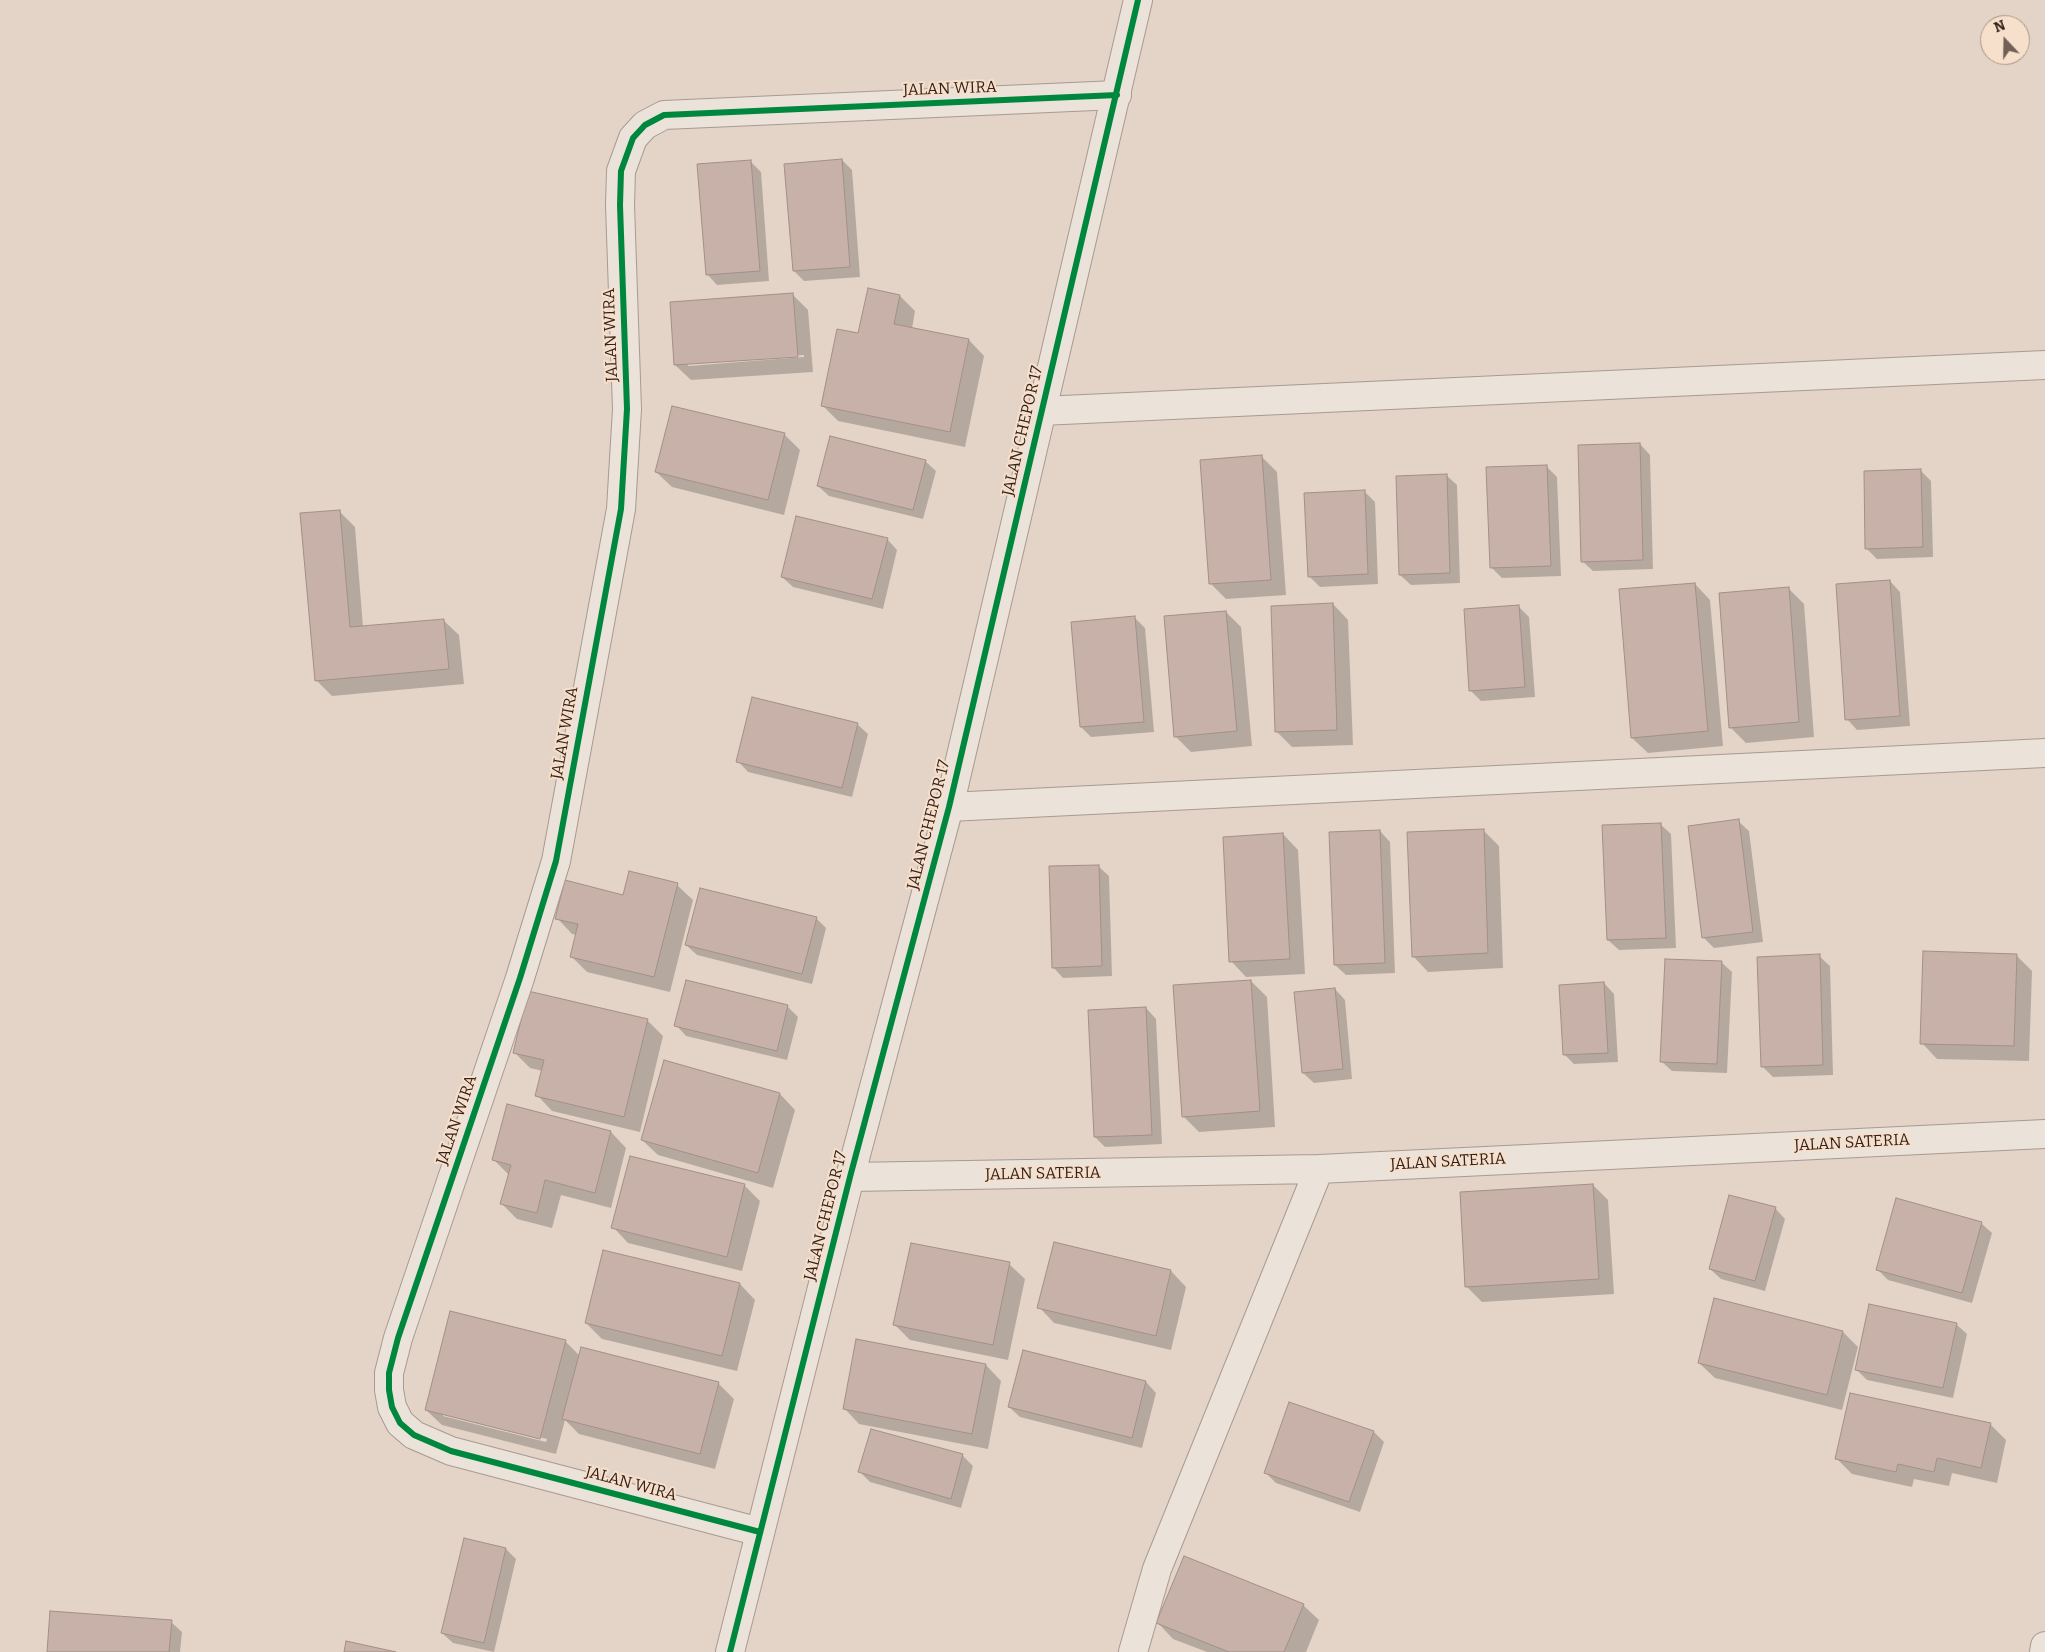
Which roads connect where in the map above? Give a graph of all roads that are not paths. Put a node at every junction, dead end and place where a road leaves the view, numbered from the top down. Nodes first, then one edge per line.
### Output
1 (1138, 0) edge
2 (1117, 95) junction
3 (2045, 365) edge
4 (1041, 411) junction
5 (2045, 753) edge
6 (949, 807) junction
7 (2045, 1134) edge
8 (1319, 1168) junction
9 (850, 1177) junction
10 (760, 1532) junction
11 (2045, 1646) edge
12 (730, 1652) edge
13 (1133, 1652) edge
14 (2044, 1652) edge

1 - 2 street, JALAN CHEPOR 17
2 - 4 street, JALAN CHEPOR 17
2 - 10 street, JALAN WIRA
3 - 4 street
4 - 6 street, JALAN CHEPOR 17
5 - 6 street
6 - 9 street, JALAN CHEPOR 17
7 - 8 street, JALAN SATERIA
8 - 9 street, JALAN SATERIA
8 - 13 street
9 - 10 street, JALAN CHEPOR 17
10 - 12 street, JALAN CHEPOR 17
11 - 14 street

